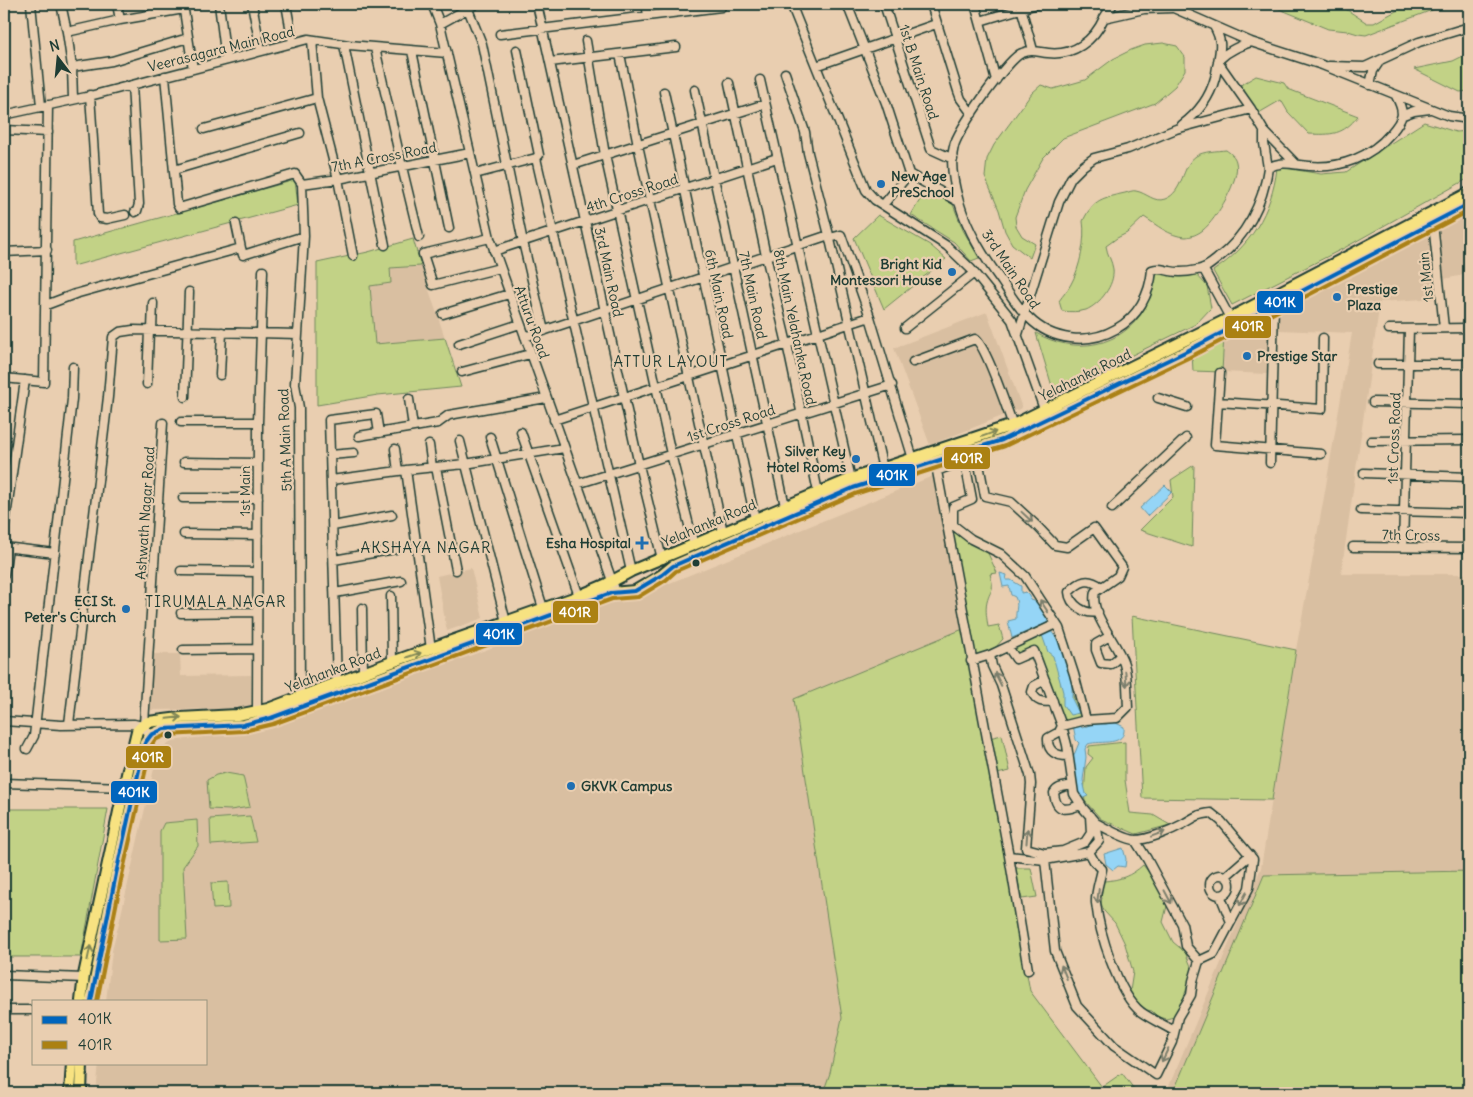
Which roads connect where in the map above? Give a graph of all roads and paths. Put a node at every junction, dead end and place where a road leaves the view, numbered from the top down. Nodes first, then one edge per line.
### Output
1 (31, 4) edge
2 (61, 4) edge
3 (118, 4) edge
4 (152, 4) edge
5 (219, 4) edge
6 (252, 4) edge
7 (286, 4) edge
8 (432, 4) edge
9 (476, 4) edge
10 (537, 4) edge
11 (646, 4) edge
12 (791, 4) edge
13 (848, 4) edge
14 (884, 4) edge
15 (931, 4) edge
16 (975, 4) edge
17 (1037, 4) edge
18 (1113, 4) edge
19 (183, 6) edge
20 (721, 6) dead end
21 (1169, 6) edge
22 (1021, 7) edge
23 (468, 8) junction
24 (154, 14) junction
25 (648, 15) junction
26 (1104, 18) junction
27 (120, 20) junction
28 (980, 21) junction
29 (440, 24) junction
30 (936, 24) junction
31 (1214, 26) junction
32 (1469, 27) edge
33 (542, 28) junction
34 (67, 32) junction
35 (500, 34) dead end
36 (188, 38) junction
37 (895, 39) junction
38 (312, 40) junction
39 (586, 42) dead end
40 (1251, 42) junction
41 (293, 43) junction
42 (344, 45) junction
43 (376, 48) junction
44 (676, 48) dead end
45 (866, 48) junction
46 (517, 50) dead end
47 (1033, 50) junction
48 (261, 51) junction
49 (412, 51) junction
50 (447, 54) junction
51 (620, 54) junction
52 (589, 58) junction
53 (226, 60) junction
54 (1380, 61) junction
55 (550, 62) junction
56 (1218, 62) junction
57 (1322, 65) junction
58 (816, 66) junction
59 (72, 67) junction
60 (193, 69) junction
61 (784, 73) dead end
62 (166, 76) junction
63 (760, 80) dead end
64 (996, 80) junction
65 (728, 83) dead end
66 (132, 85) junction
67 (1370, 85) junction
68 (4, 89) edge
69 (695, 90) dead end
70 (664, 92) dead end
71 (90, 96) junction
72 (1396, 96) junction
73 (317, 98) junction
74 (73, 99) junction
75 (765, 104) junction
76 (45, 106) junction
77 (1251, 109) junction
78 (1433, 109) junction
79 (5, 114) edge
80 (735, 114) junction
81 (972, 114) junction
82 (1403, 115) junction
83 (1469, 119) edge
84 (703, 124) junction
85 (204, 129) dead end
86 (1176, 129) junction
87 (4, 130) edge
88 (1264, 131) junction
89 (48, 132) junction
90 (300, 133) dead end
91 (671, 133) junction
92 (638, 145) junction
93 (470, 153) junction
94 (605, 155) junction
95 (536, 158) junction
96 (777, 158) junction
97 (952, 159) junction
98 (434, 161) junction
99 (1296, 164) junction
100 (507, 165) junction
101 (573, 165) junction
102 (402, 167) junction
103 (747, 168) junction
104 (1268, 168) junction
105 (174, 170) junction
106 (370, 173) junction
107 (475, 174) junction
108 (909, 174) junction
109 (338, 179) junction
110 (714, 179) junction
111 (302, 184) junction
112 (683, 189) junction
113 (1469, 196) edge
114 (650, 200) junction
115 (959, 202) junction
116 (884, 205) junction
117 (618, 211) junction
118 (135, 212) dead end
119 (125, 215) dead end
120 (586, 222) junction
121 (1433, 223) junction
122 (236, 224) dead end
123 (449, 228) dead end
124 (553, 232) junction
125 (304, 236) junction
126 (419, 237) dead end
127 (829, 237) junction
128 (490, 238) junction
129 (523, 242) junction
130 (385, 244) dead end
131 (797, 245) junction
132 (241, 248) junction
133 (47, 250) junction
134 (4, 252) edge
135 (494, 252) junction
136 (353, 256) dead end
137 (766, 256) junction
138 (986, 260) junction
139 (734, 267) junction
140 (500, 268) junction
141 (1204, 268) junction
142 (263, 271) dead end
143 (972, 271) junction
144 (702, 277) junction
145 (670, 288) junction
146 (189, 292) dead end
147 (509, 294) junction
148 (637, 299) junction
149 (153, 303) dead end
150 (46, 305) junction
151 (1274, 305) junction
152 (605, 310) junction
153 (1024, 313) junction
154 (443, 314) dead end
155 (870, 317) junction
156 (1230, 318) junction
157 (574, 321) junction
158 (850, 323) junction
159 (520, 324) junction
160 (905, 328) dead end
161 (1409, 328) junction
162 (1444, 328) junction
163 (1469, 328) edge
164 (1389, 329) dead end
165 (150, 330) junction
166 (187, 331) junction
167 (544, 331) junction
168 (222, 332) junction
169 (261, 333) junction
170 (297, 334) junction
171 (818, 334) junction
172 (1018, 334) junction
173 (525, 337) junction
174 (1323, 338) dead end
175 (458, 344) dead end
176 (787, 344) junction
177 (530, 354) junction
178 (753, 355) junction
179 (912, 362) dead end
180 (1378, 364) dead end
181 (1408, 364) junction
182 (1469, 364) edge
183 (722, 365) junction
184 (73, 367) dead end
185 (462, 372) dead end
186 (1220, 373) dead end
187 (220, 375) dead end
188 (689, 376) junction
189 (4, 378) edge
190 (25, 380) junction
191 (147, 384) dead end
192 (892, 384) junction
193 (656, 386) junction
194 (866, 393) junction
195 (185, 397) dead end
196 (624, 397) junction
197 (546, 398) junction
198 (1158, 398) dead end
199 (409, 399) dead end
200 (1218, 402) junction
201 (1373, 402) dead end
202 (834, 403) junction
203 (1407, 403) junction
204 (1469, 404) edge
205 (1271, 405) junction
206 (593, 407) junction
207 (1187, 407) dead end
208 (801, 413) junction
209 (1046, 414) junction
210 (554, 420) junction
211 (181, 422) dead end
212 (258, 422) junction
213 (163, 423) dead end
214 (768, 424) junction
215 (1013, 425) junction
216 (413, 427) junction
217 (521, 432) dead end
218 (378, 433) junction
219 (736, 434) junction
220 (359, 436) dead end
221 (490, 437) dead end
222 (1186, 438) dead end
223 (460, 440) dead end
224 (1406, 440) junction
225 (1469, 440) edge
226 (1371, 441) dead end
227 (704, 444) junction
228 (429, 445) dead end
229 (564, 448) junction
230 (976, 448) junction
231 (395, 449) dead end
232 (1270, 450) junction
233 (354, 453) dead end
234 (528, 454) junction
235 (671, 454) junction
236 (1321, 454) dead end
237 (330, 455) junction
238 (964, 456) junction
239 (496, 459) junction
240 (913, 459) junction
241 (184, 462) dead end
242 (258, 463) junction
243 (1270, 463) dead end
244 (465, 464) junction
245 (639, 465) junction
246 (434, 467) junction
247 (884, 469) junction
248 (402, 470) junction
249 (1364, 473) dead end
250 (609, 474) junction
251 (1405, 474) junction
252 (1469, 477) edge
253 (851, 479) junction
254 (331, 480) junction
255 (577, 484) junction
256 (818, 492) junction
257 (184, 498) dead end
258 (258, 498) junction
259 (785, 506) junction
260 (1112, 508) dead end
261 (1361, 510) dead end
262 (1404, 510) junction
263 (1469, 513) edge
264 (392, 515) dead end
265 (755, 519) junction
266 (332, 526) junction
267 (4, 531) edge
268 (723, 532) junction
269 (184, 534) dead end
270 (258, 535) junction
271 (694, 545) junction
272 (1353, 547) dead end
273 (6, 548) edge
274 (1403, 548) junction
275 (1469, 548) edge
276 (395, 549) dead end
277 (55, 553) junction
278 (662, 559) junction
279 (334, 560) junction
280 (456, 570) dead end
281 (181, 571) dead end
282 (631, 571) junction
283 (257, 572) junction
284 (4, 575) edge
285 (401, 581) dead end
286 (611, 581) junction
287 (1101, 587) junction
288 (616, 592) junction
289 (335, 593) junction
290 (391, 596) dead end
291 (579, 596) junction
292 (362, 608) dead end
293 (543, 608) junction
294 (257, 612) junction
295 (1098, 612) junction
296 (182, 613) dead end
297 (506, 622) junction
298 (1056, 624) junction
299 (1110, 636) junction
300 (1008, 647) junction
301 (257, 649) junction
302 (431, 649) junction
303 (183, 650) dead end
304 (990, 655) junction
305 (1120, 656) junction
306 (971, 661) junction
307 (392, 662) junction
308 (363, 673) junction
309 (1045, 680) junction
310 (337, 683) junction
311 (300, 697) junction
312 (1053, 701) junction
313 (256, 711) junction
314 (1086, 720) junction
315 (4, 721) edge
316 (35, 723) junction
317 (69, 724) junction
318 (143, 725) junction
319 (1062, 726) junction
320 (151, 735) junction
321 (27, 749) dead end
322 (1068, 756) junction
323 (4, 783) edge
324 (1072, 785) junction
325 (124, 787) junction
326 (1080, 805) junction
327 (1090, 816) junction
328 (1096, 823) junction
329 (1135, 840) junction
330 (1089, 852) junction
331 (1056, 855) junction
332 (1250, 855) junction
333 (1009, 856) junction
334 (1045, 860) junction
335 (1226, 876) junction
336 (1220, 895) junction
337 (1231, 922) junction
338 (1199, 961) junction
339 (1028, 970) dead end
340 (4, 975) edge
341 (84, 978) junction
342 (80, 1000) edge
343 (91, 1000) edge
344 (4, 1010) edge
345 (32, 1010) edge
346 (1174, 1031) junction
347 (72, 1064) edge
348 (82, 1064) edge
349 (70, 1093) edge
350 (81, 1093) edge

1 - 76 street
2 - 34 street
3 - 27 street
4 - 24 street
5 - 53 street
6 - 48 street
7 - 41 street
8 - 29 street, Atturu Road
9 - 23 street
10 - 33 street
11 - 25 street
12 - 58 street
13 - 45 street
14 - 37 street, 1st B Main Road
15 - 30 street
16 - 28 street
17 - 22 street
18 - 26 street
19 - 24 street
19 - 36 street
20 - 25 street
21 - 26 street
21 - 31 street
22 - 28 street
22 - 47 street
23 - 29 street
23 - 100 street
24 - 27 street
25 - 33 street
26 - 47 street
27 - 34 street
28 - 64 street
29 - 50 street, Atturu Road
30 - 37 street
30 - 81 street
31 - 40 street
31 - 56 street
32 - 54 street
33 - 35 street
33 - 55 street, 3rd Main Road
34 - 59 street
36 - 59 street
36 - 60 street
37 - 45 street
37 - 97 street, 1st B Main Road
38 - 41 street, Veerasagara Main Road
38 - 42 street, Veerasagara Main Road
38 - 73 street
39 - 52 street
40 - 56 street
40 - 57 street
41 - 48 street, Veerasagara Main Road
42 - 43 street, Veerasagara Main Road
42 - 106 street
43 - 49 street, Veerasagara Main Road
43 - 102 street
44 - 51 street
45 - 58 street
45 - 108 street
46 - 95 street
47 - 64 street, 3rd Main Road
48 - 53 street, Veerasagara Main Road
49 - 50 street, Veerasagara Main Road
49 - 98 street
50 - 93 street, Atturu Road
51 - 52 street
51 - 92 street
52 - 55 street
52 - 94 street
53 - 60 street, Veerasagara Main Road
54 - 57 street
54 - 67 street
55 - 101 street, 3rd Main Road
56 - 77 street
56 - 86 street
57 - 67 street
58 - 116 street
59 - 74 street
60 - 62 street, Veerasagara Main Road
61 - 127 street
62 - 66 street, Veerasagara Main Road
62 - 105 street
63 - 75 street
64 - 81 street, 3rd Main Road
65 - 80 street, 8th Main Yelahanka Road
66 - 71 street, Veerasagara Main Road
66 - 118 street
67 - 72 street
68 - 79 street
69 - 84 street, 7th Main Road
70 - 91 street, 6th Main Road
71 - 74 street, Veerasagara Main Road
71 - 119 street
72 - 78 street
72 - 82 street
73 - 85 street
73 - 109 street
74 - 76 street, Veerasagara Main Road
75 - 80 street
75 - 96 street
76 - 79 street, Veerasagara Main Road
76 - 89 street
77 - 86 street
77 - 88 street
78 - 82 street
78 - 83 street
80 - 84 street
80 - 103 street, 8th Main Yelahanka Road
81 - 97 street, 3rd Main Road
82 - 99 street
84 - 91 street
84 - 110 street, 7th Main Road
86 - 153 street
87 - 89 street
88 - 99 street
88 - 104 street
89 - 133 street
90 - 105 street
91 - 92 street
91 - 112 street, 6th Main Road
92 - 94 street
92 - 114 street
93 - 98 street, 7th A Cross Road
93 - 107 street, Atturu Road
94 - 101 street
94 - 117 street
95 - 100 street
95 - 124 street
96 - 103 street, 4th Cross Road
96 - 131 street
97 - 115 street, 3rd Main Road
98 - 102 street, 7th A Cross Road
98 - 123 street
99 - 104 street
100 - 107 street
100 - 129 street
101 - 120 street, 3rd Main Road
102 - 106 street, 7th A Cross Road
102 - 126 street
103 - 110 street, 4th Cross Road
103 - 137 street, 8th Main Yelahanka Road
104 - 141 street, 3rd Main Road
105 - 111 street
106 - 109 street, 7th A Cross Road
106 - 130 street
107 - 128 street, Atturu Road
108 - 115 street
108 - 116 street
109 - 111 street, 7th A Cross Road
109 - 136 street
110 - 112 street, 4th Cross Road
110 - 139 street, 7th Main Road
111 - 125 street, 5th A Main Road
112 - 114 street, 4th Cross Road
112 - 144 street, 6th Main Road
113 - 121 main road, Yelahanka Road
113 - 156 main road, Yelahanka Road
114 - 117 street, 4th Cross Road
114 - 145 street
115 - 138 street, 3rd Main Road
116 - 143 street
117 - 120 street, 4th Cross Road
117 - 148 street
120 - 124 street, 4th Cross Road
120 - 152 street, 3rd Main Road
121 - 151 main road, Yelahanka Road
121 - 162 street, 1st Main
122 - 132 street
124 - 129 street, 4th Cross Road
124 - 157 street
125 - 132 street
125 - 170 street, 5th A Main Road
127 - 131 street
127 - 155 street
127 - 158 street
128 - 135 street, Atturu Road
128 - 140 street
129 - 135 street, 4th Cross Road
129 - 167 street
131 - 137 street
131 - 171 street
132 - 150 street
133 - 134 street
133 - 150 street
135 - 140 street, Atturu Road
137 - 139 street
137 - 176 street, 8th Main Yelahanka Road
138 - 143 street
138 - 153 street, 3rd Main Road
139 - 144 street
139 - 178 street, 7th Main Road
140 - 147 street, Atturu Road
141 - 153 street, 3rd Main Road
141 - 156 street
142 - 169 street, 1st Main
143 - 160 street
143 - 172 street
144 - 145 street
144 - 183 street, 6th Main Road
145 - 148 street
145 - 188 street
146 - 166 street
147 - 154 street
147 - 159 street, Atturu Road
148 - 152 street
148 - 193 street
149 - 165 street
150 - 190 street
151 - 205 street
151 - 209 main road, Yelahanka Road
152 - 157 street
152 - 196 street, 3rd Main Road
153 - 172 street
155 - 158 street
155 - 192 street
156 - 209 main road, Yelahanka Road
157 - 167 street
157 - 206 street
158 - 171 street
158 - 194 street
159 - 173 street, Atturu Road
159 - 175 street
161 - 162 street
161 - 164 street
161 - 181 street, 1st Cross Road
162 - 163 street
165 - 166 street
165 - 191 street
165 - 317 street
166 - 168 street
166 - 195 street
167 - 173 street
168 - 169 street
168 - 187 street
169 - 170 street
169 - 212 street, 1st Main
170 - 311 street, 5th A Main Road
171 - 176 street
171 - 202 street
172 - 209 street
173 - 177 street, Atturu Road
174 - 205 street
176 - 178 street
176 - 208 street, 8th Main Yelahanka Road
177 - 185 street
177 - 197 street, Atturu Road
178 - 183 street
178 - 214 street, 7th Main Road
179 - 215 street
180 - 181 street
181 - 182 street
181 - 203 street, 1st Cross Road
183 - 188 street
183 - 219 street, 6th Main Road
184 - 277 street
186 - 200 street
188 - 193 street
188 - 227 street
189 - 190 street
190 - 267 street
192 - 194 street, 1st Cross Road
192 - 240 street
193 - 196 street
193 - 235 street
194 - 202 street, 1st Cross Road
194 - 247 street
196 - 206 street
196 - 245 street, 3rd Main Road
197 - 210 street, Atturu Road
197 - 216 street
198 - 207 street
199 - 216 street
200 - 205 street
200 - 232 street
201 - 203 street
202 - 208 street, 1st Cross Road
202 - 253 street
203 - 204 street
203 - 224 street, 1st Cross Road
205 - 232 street
206 - 210 street
206 - 250 street
208 - 214 street, 1st Cross Road
208 - 256 street, 8th Main Yelahanka Road
209 - 215 main road, Yelahanka Road
209 - 230 main road, Yelahanka Road
210 - 229 street, Atturu Road
211 - 212 street
212 - 242 street, 1st Main
213 - 318 street, Ashwath Nagar Road
214 - 219 street, 1st Cross Road
214 - 259 street, 7th Main Road
240 -> 215 main road, Yelahanka Road
216 - 218 street
217 - 234 street
218 - 220 street
218 - 237 street
219 - 227 street, 1st Cross Road
219 - 265 street, 6th Main Road
221 - 239 street
222 - 260 street
223 - 244 street
224 - 225 street
224 - 226 street
224 - 251 street, 1st Cross Road
227 - 235 street, 1st Cross Road
227 - 268 street
228 - 246 street
229 - 234 street
229 - 255 street, Atturu Road
230 - 238 main road, Yelahanka Road
230 -> 287 street
231 - 248 street
232 - 236 street
232 - 243 street
233 - 237 street
234 - 239 street
234 - 291 street
235 - 245 street, 1st Cross Road
235 - 271 street
237 - 254 street
238 - 288 main road, Yelahanka Road
298 -> 238 street
238 - 306 street
239 - 244 street
239 - 293 street
240 - 247 main road, Yelahanka Road
241 - 242 street
242 - 258 street, 1st Main
244 - 246 street
244 - 297 street
245 - 250 street, 1st Cross Road
245 - 278 street, 3rd Main Road
246 - 248 street
246 - 280 street
247 - 253 main road, Yelahanka Road
248 - 254 street
248 - 302 street
249 - 251 street
250 - 255 street, 1st Cross Road
250 - 282 street
251 - 252 street
251 - 262 street, 1st Cross Road
253 - 256 main road, Yelahanka Road
254 - 266 street
255 - 286 street, Atturu Road
256 - 259 main road, Yelahanka Road
257 - 258 street
258 - 270 street, 1st Main
259 - 265 main road, Yelahanka Road
261 - 262 street
262 - 263 street
262 - 274 street, 1st Cross Road
264 - 266 street
265 - 268 main road, Yelahanka Road
266 - 279 street
268 - 271 main road, Yelahanka Road
269 - 270 street
270 - 283 street, 1st Main
271 - 278 main road, Yelahanka Road
272 - 274 street, 7th Cross
273 - 277 street
273 - 284 street
274 - 275 street, 7th Cross
276 - 279 street
277 - 316 street
278 - 282 main road, Yelahanka Road
279 - 289 street
281 - 283 street
282 - 286 main road, Yelahanka Road
283 - 294 street, 1st Main
285 - 289 street
286 - 288 street, Atturu Road
286 - 291 main road, Yelahanka Road
287 - 295 street
287 - 295 street
288 - 320 main road, Yelahanka Road
289 - 310 street
290 - 307 street
291 - 293 main road, Yelahanka Road
292 - 308 street
293 - 297 main road, Yelahanka Road
294 - 296 street
294 - 301 street, 1st Main
295 - 299 street
297 - 302 main road, Yelahanka Road
298 - 300 street
298 - 314 street
299 - 305 street
299 - 305 street
300 - 304 street
300 - 309 street
301 - 303 street
301 - 313 street, 1st Main
307 -> 302 main road, Yelahanka Road
304 - 306 street
331 -> 304 street
305 -> 314 street
306 - 333 street
307 - 308 main road, Yelahanka Road
308 - 310 main road, Yelahanka Road
309 - 312 street
309 - 312 street
310 - 311 main road, Yelahanka Road
311 - 313 main road, Yelahanka Road
312 - 319 street
318 -> 313 main road, Yelahanka Road
314 - 319 street
315 - 316 street
316 - 317 street
316 - 321 street
317 - 318 street
318 - 320 street
318 - 325 main road
319 - 322 street
319 - 322 street
320 - 343 main road
322 - 324 street
323 - 325 street
324 - 326 street
324 - 326 street
341 -> 325 main road
326 - 327 street
327 - 328 street
327 - 331 street
328 - 329 street
328 - 330 street
329 -> 332 street
329 -> 338 street
330 - 331 street
330 -> 346 street
331 - 334 street
332 - 335 street
332 -> 337 street
333 - 334 street
333 - 339 street
346 -> 334 street
335 - 336 street
335 - 336 street
336 - 337 street
337 - 338 street
338 - 346 street
340 - 341 street
341 - 342 main road
344 - 345 street
347 - 349 main road
348 - 350 main road

